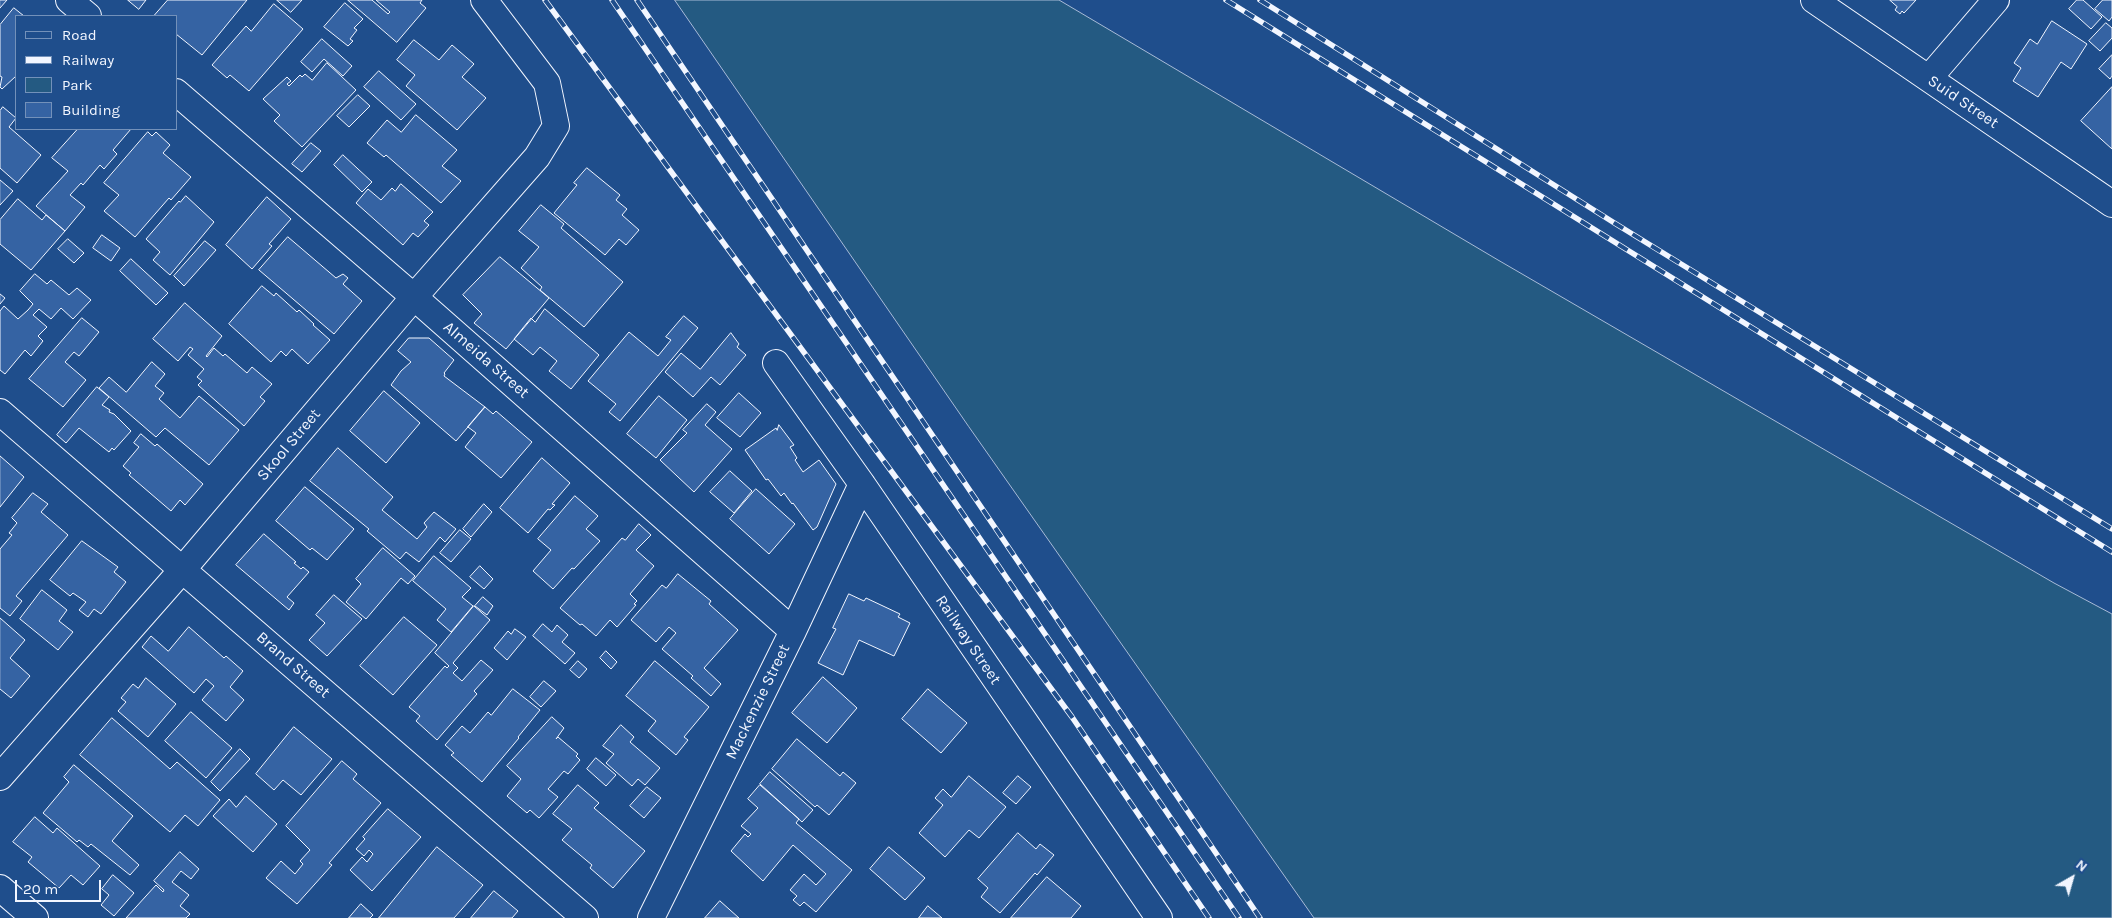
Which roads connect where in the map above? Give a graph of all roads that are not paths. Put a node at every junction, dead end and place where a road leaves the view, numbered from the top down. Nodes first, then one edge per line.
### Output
1 (69, 0) edge
2 (484, 0) edge
3 (1814, 0) edge
4 (1996, 0) edge
5 (87, 15) edge
6 (1929, 78) junction
7 (178, 94) edge
8 (2112, 204) edge
9 (414, 297) junction
10 (776, 364) dead end
11 (0, 412) edge
12 (862, 484) junction
13 (182, 569) junction
14 (793, 631) junction
15 (0, 777) edge
16 (0, 888) edge
17 (35, 918) edge
18 (585, 918) edge
19 (651, 918) edge
20 (1159, 918) edge

1 - 5 street
2 - 9 street, Skool Street
3 - 6 street, Suid Street
4 - 6 street
6 - 8 street, Suid Street
7 - 9 street, Almeida Street
9 - 13 street, Skool Street
9 - 14 street, Almeida Street
10 - 12 street, Railway Street
11 - 13 street, Brand Street
12 - 14 street, Mackenzie Street
12 - 20 street, Railway Street
13 - 15 street, Skool Street
13 - 18 street, Brand Street
14 - 19 street, Mackenzie Street
16 - 17 street

